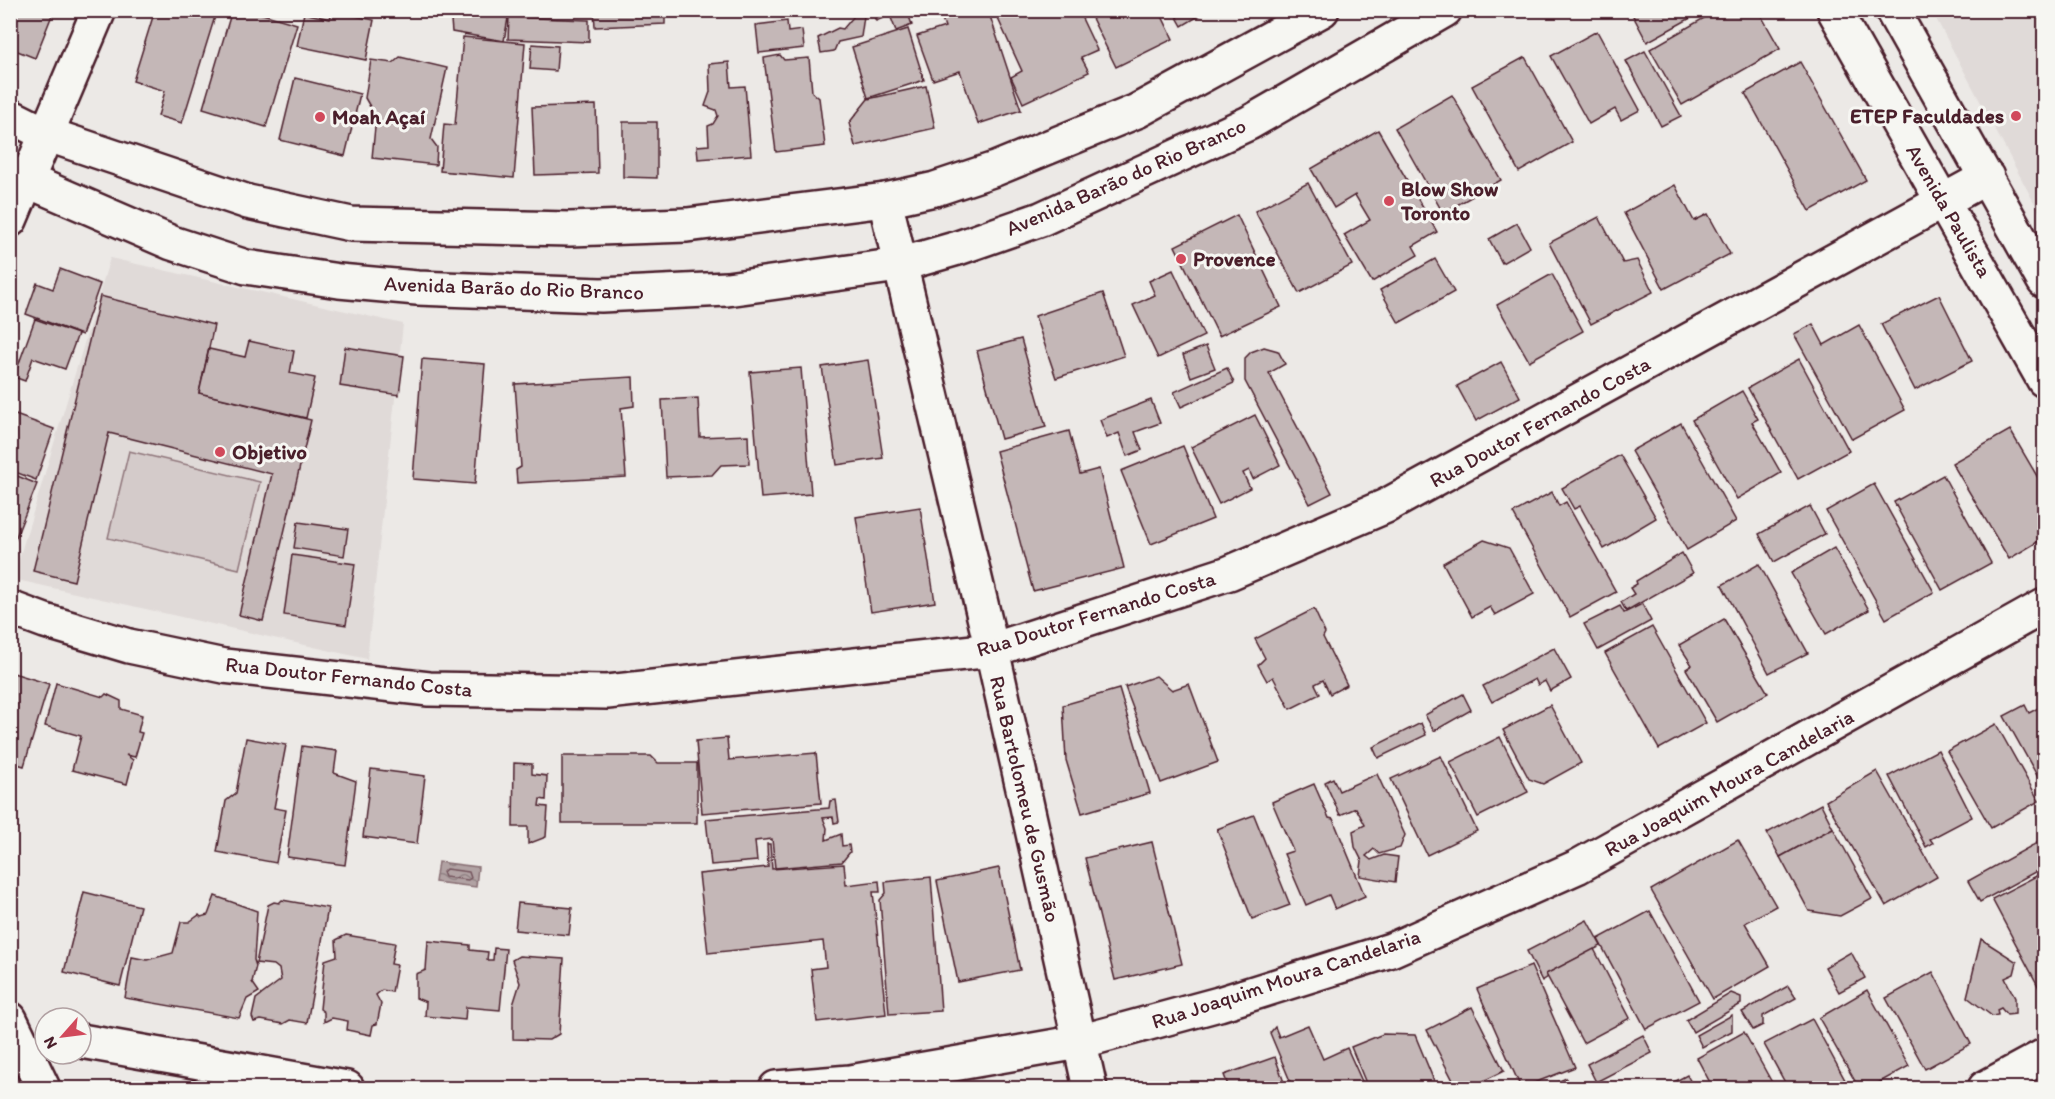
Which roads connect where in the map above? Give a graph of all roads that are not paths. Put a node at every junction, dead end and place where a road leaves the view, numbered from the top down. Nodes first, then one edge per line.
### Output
1 (99, 10) edge
2 (1322, 10) edge
3 (1445, 10) edge
4 (1834, 10) edge
5 (1892, 10) edge
6 (10, 116) edge
7 (46, 134) junction
8 (18, 177) edge
9 (1987, 177) junction
10 (885, 200) junction
11 (1944, 201) junction
12 (10, 219) edge
13 (899, 265) junction
14 (2044, 281) edge
15 (2044, 380) edge
16 (2044, 606) edge
17 (10, 608) edge
18 (992, 650) junction
19 (21, 1028) edge
20 (1079, 1041) junction
21 (93, 1043) edge
22 (2044, 1056) edge
23 (43, 1089) edge
24 (347, 1089) edge
25 (776, 1089) edge
26 (1090, 1089) edge
27 (1985, 1089) edge

1 - 7 street
2 - 10 street
3 - 13 street, Avenida Barão do Rio Branco
4 - 11 street, Avenida Paulista
5 - 9 street
6 - 7 street
7 - 8 street
7 - 10 street
8 - 12 street
8 - 13 street, Avenida Barão do Rio Branco
9 - 11 street, Rua Doutor Fernando Costa
9 - 14 street
10 - 13 street, Rua Bartolomeu de Gusmão
11 - 15 street, Avenida Paulista
11 - 18 street, Rua Doutor Fernando Costa
13 - 18 street, Rua Bartolomeu de Gusmão
16 - 20 street, Rua Joaquim Moura Candelaria
17 - 18 street, Rua Doutor Fernando Costa
18 - 20 street, Rua Bartolomeu de Gusmão
19 - 23 street
20 - 25 street, Rua Joaquim Moura Candelaria
20 - 26 street, Rua Bartolomeu de Gusmão
21 - 24 street
22 - 27 street

